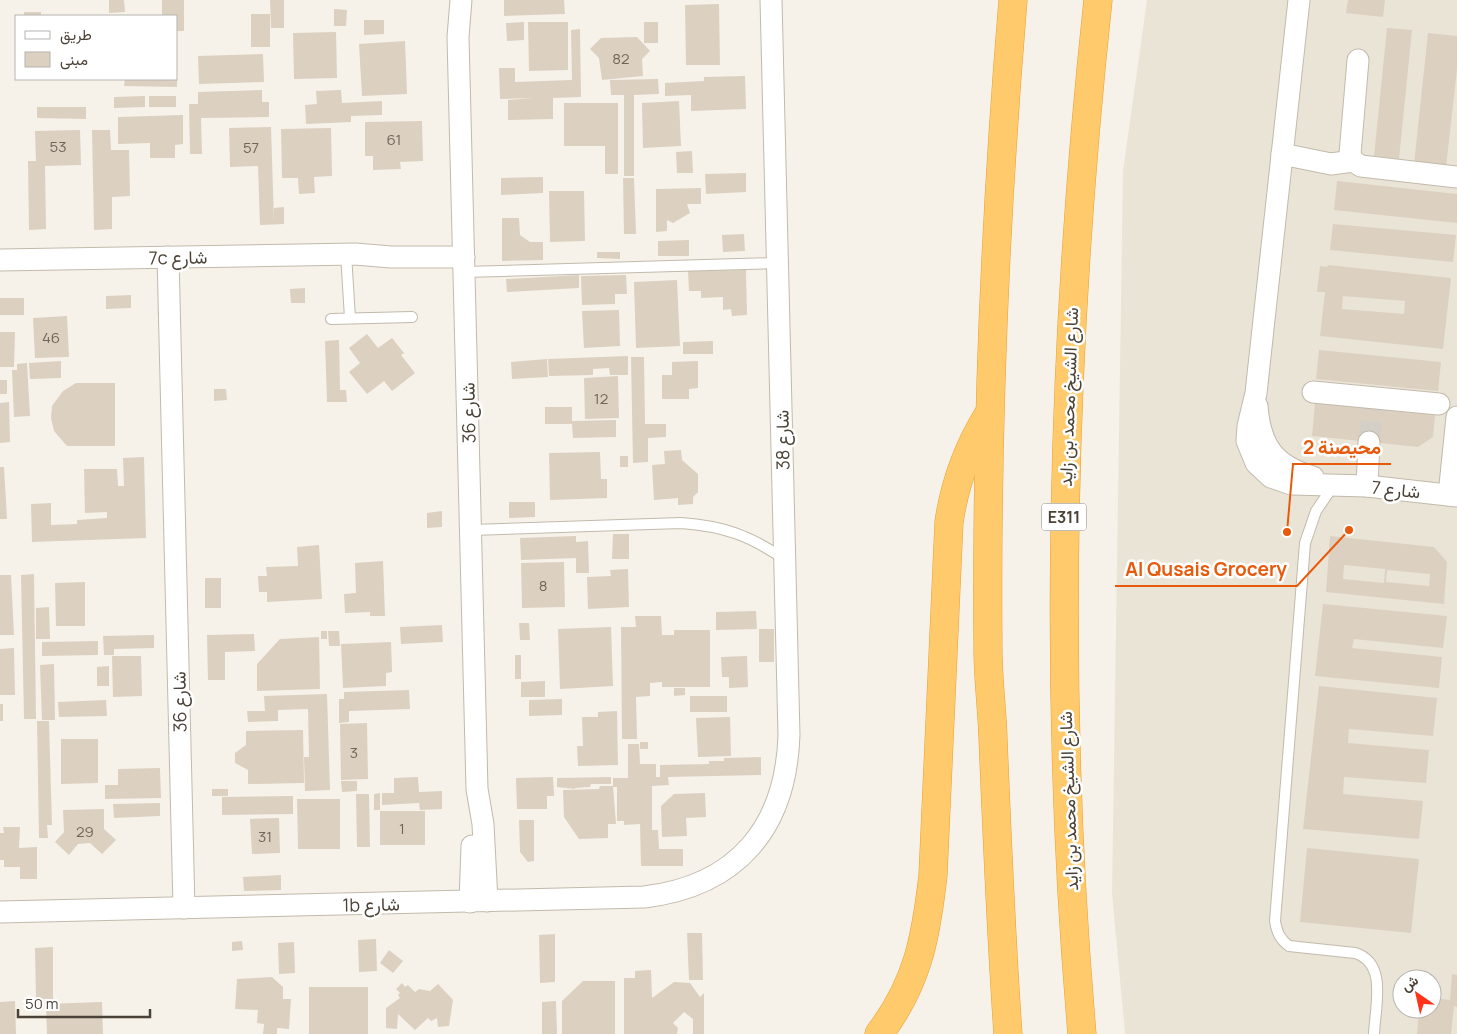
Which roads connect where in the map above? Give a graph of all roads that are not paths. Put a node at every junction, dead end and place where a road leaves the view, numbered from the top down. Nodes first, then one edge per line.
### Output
1 (451, 0) edge
2 (461, 0) edge
3 (771, 0) edge
4 (1014, 0) edge
5 (1098, 0) edge
6 (1299, 0) edge
7 (458, 37) junction
8 (1358, 60) dead end
9 (1282, 154) junction
10 (1352, 161) junction
11 (1457, 176) edge
12 (350, 254) junction
13 (464, 256) junction
14 (168, 257) junction
15 (0, 260) edge
16 (778, 263) junction
17 (412, 317) dead end
18 (350, 318) junction
19 (331, 319) dead end
20 (1313, 392) dead end
21 (1438, 404) dead end
22 (989, 414) junction
23 (1456, 428) edge
24 (1369, 442) tunnel mouth
25 (1336, 484) junction
26 (1367, 486) junction
27 (1453, 495) edge
28 (471, 530) junction
29 (785, 560) junction
30 (734, 862) joint
31 (478, 902) junction
32 (184, 908) junction
33 (0, 912) edge
34 (879, 1034) edge
35 (1008, 1034) edge
36 (1082, 1034) edge
37 (1374, 1034) edge

1 - 7 street, شارع 36
2 - 7 street, شارع 36
3 - 16 street, شارع 38
4 - 22 highway
5 - 36 highway, شارع الشيخ محمد بن زايد / E311
6 - 9 street, شارع 7
7 - 13 street, شارع 36
8 - 10 street
9 - 10 street
9 - 25 street, شارع 7
10 - 11 street
12 - 13 street, 7c شارع
12 - 14 street, 7c شارع
12 - 18 lane
13 - 16 lane
13 - 28 street, شارع 36
14 - 15 street, 7c شارع
14 - 32 street, شارع 36
16 - 29 street, شارع 38
17 - 18 lane
18 - 19 lane
20 - 21 street
22 - 34 highway
22 - 35 highway
23 - 27 street
24 - 26 street
25 - 26 street, شارع 7
25 - 37 lane
26 - 27 street, شارع 7
28 - 29 lane
28 - 31 street, شارع 36
29 - 30 street, شارع 38
30 - 31 street, 1b شارع
31 - 32 street, 1b شارع
32 - 33 street, 1b شارع

